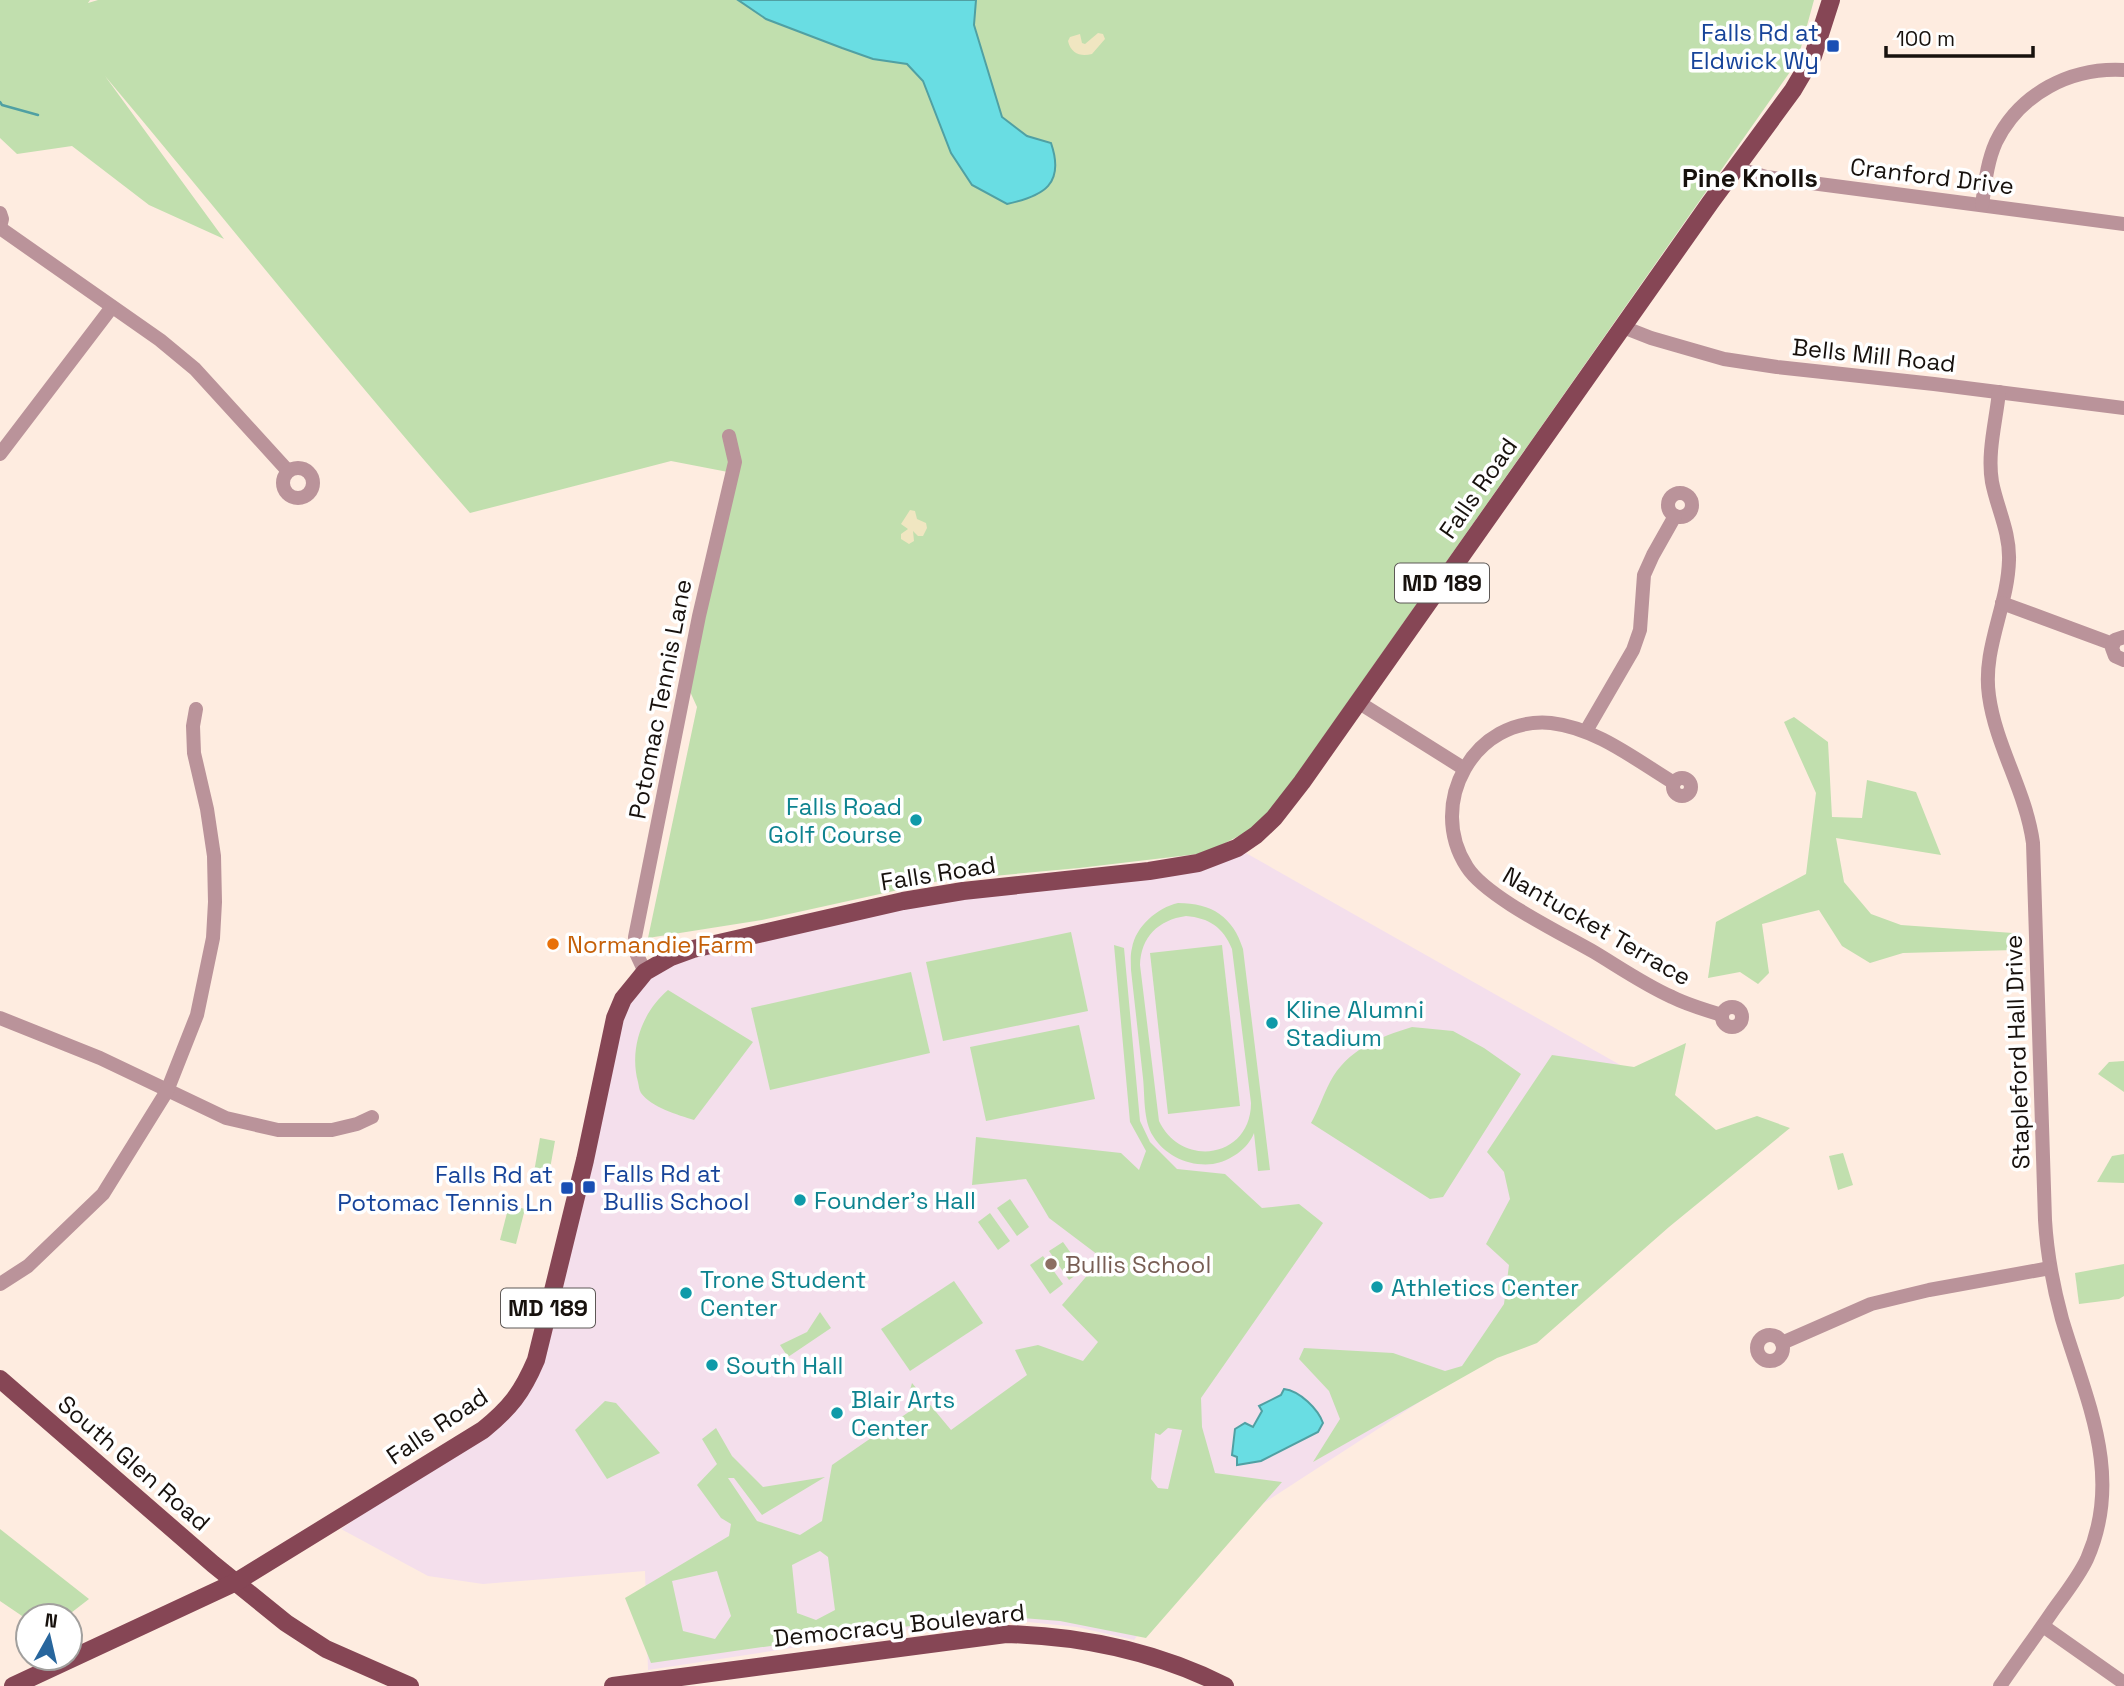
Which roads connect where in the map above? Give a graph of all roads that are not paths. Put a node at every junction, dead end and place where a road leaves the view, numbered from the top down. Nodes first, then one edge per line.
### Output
1 (1831, 0) edge
2 (2124, 70) edge
3 (1736, 168) junction
4 (1982, 205) junction
5 (0, 213) edge
6 (2124, 224) edge
7 (0, 228) edge
8 (112, 307) junction
9 (1623, 327) junction
10 (1999, 392) junction
11 (2124, 408) edge
12 (729, 436) dead end
13 (0, 454) edge
14 (288, 471) dead end
15 (1675, 516) dead end
16 (2002, 603) junction
17 (2118, 640) edge
18 (2124, 660) edge
19 (1358, 702) junction
20 (196, 709) dead end
21 (1586, 731) junction
22 (1463, 768) junction
23 (1674, 783) dead end
24 (645, 972) junction
25 (1722, 1015) dead end
26 (0, 1017) edge
27 (167, 1091) junction
28 (372, 1116) dead end
29 (2050, 1268) junction
30 (0, 1284) edge
31 (1782, 1343) dead end
32 (0, 1379) edge
33 (236, 1583) junction
34 (2043, 1626) junction
35 (2124, 1683) edge
36 (642, 1684) edge
37 (13, 1686) edge
38 (410, 1686) edge
39 (613, 1686) edge
40 (1225, 1686) edge
41 (2000, 1686) edge

1 - 3 main road, Falls Road / MD 189
2 - 4 street
3 - 4 street, Cranford Drive
3 - 9 main road, Falls Road / MD 189
4 - 6 street, Cranford Drive
5 - 7 street
7 - 8 street
8 - 13 street
8 - 14 street
9 - 10 street, Bells Mill Road
9 - 19 main road, Falls Road / MD 189
10 - 11 street, Bells Mill Road
10 - 16 street, Stapleford Hall Drive
12 - 24 street, Potomac Tennis Lane
15 - 21 street
16 - 17 street
16 - 29 street, Stapleford Hall Drive
17 - 18 street
19 - 22 street
19 - 24 main road, Falls Road / MD 189
20 - 27 street
21 - 22 street, Nantucket Terrace
21 - 23 street, Nantucket Terrace
22 - 25 street, Nantucket Terrace
24 - 33 main road, Falls Road / MD 189
26 - 27 street
27 - 28 street
27 - 30 street
29 - 31 street
29 - 34 street, Stapleford Hall Drive
32 - 33 main road, South Glen Road
33 - 37 main road, Falls Road / MD 189
33 - 38 main road
34 - 35 street
34 - 41 street, Stapleford Hall Drive
36 - 39 main road, Democracy Boulevard
36 - 40 main road, Democracy Boulevard

